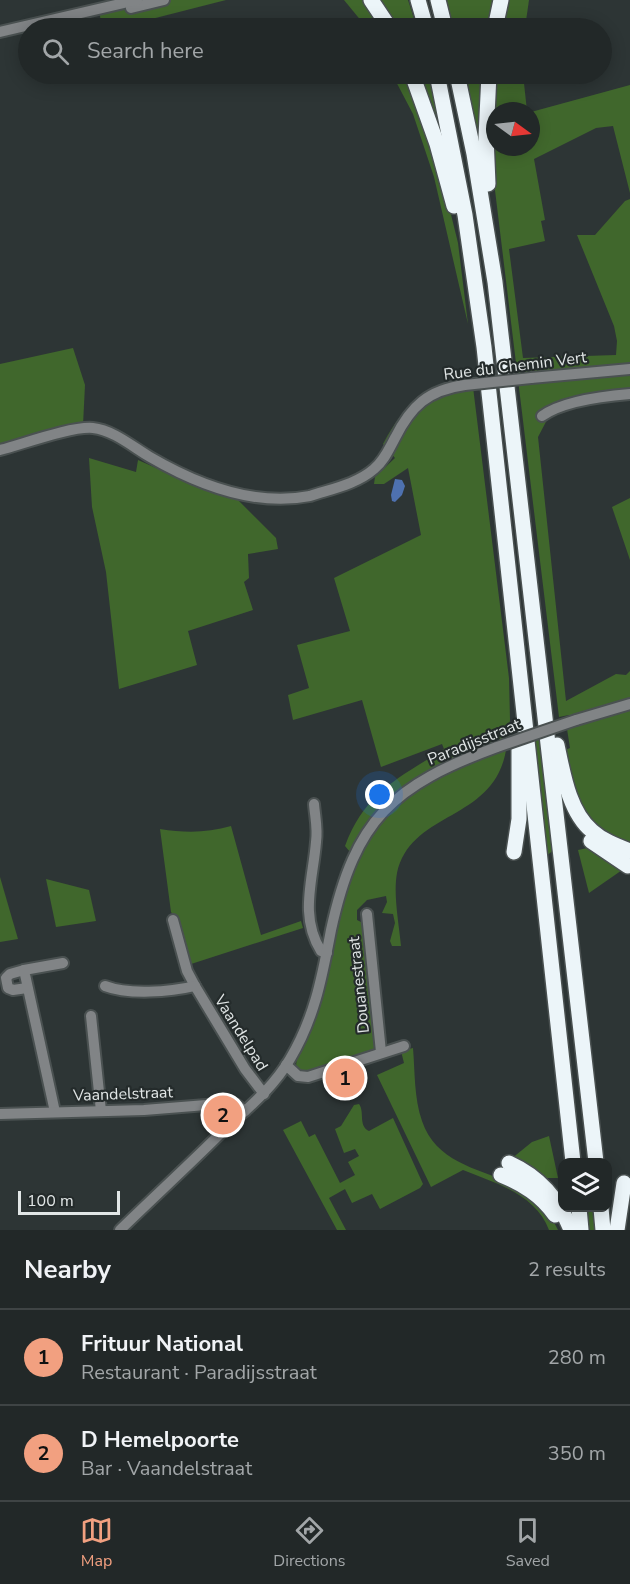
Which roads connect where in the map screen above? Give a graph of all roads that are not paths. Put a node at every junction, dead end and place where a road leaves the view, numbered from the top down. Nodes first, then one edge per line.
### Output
1 (137, 0) edge
2 (164, 0) edge
3 (371, 0) edge
4 (375, 0) edge
5 (418, 0) edge
6 (438, 0) edge
7 (501, 0) edge
8 (60, 18) edge
9 (86, 18) edge
10 (383, 18) edge
11 (384, 18) edge
12 (423, 18) edge
13 (443, 18) edge
14 (497, 18) edge
15 (18, 28) edge
16 (0, 32) edge
17 (18, 34) edge
18 (0, 38) edge
19 (416, 84) edge
20 (439, 84) edge
21 (459, 84) edge
22 (489, 84) edge
23 (495, 282) junction
24 (484, 347) junction
25 (630, 369) edge
26 (630, 394) edge
27 (542, 416) dead end
28 (0, 450) edge
29 (517, 642) junction
30 (539, 661) junction
31 (630, 704) edge
32 (314, 804) dead end
33 (514, 852) dead end
34 (629, 859) edge
35 (367, 914) dead end
36 (173, 920) dead end
37 (327, 953) junction
38 (63, 963) dead end
39 (24, 970) junction
40 (105, 986) dead end
41 (195, 986) junction
42 (27, 988) junction
43 (91, 1016) dead end
44 (404, 1046) dead end
45 (381, 1053) junction
46 (286, 1065) junction
47 (264, 1094) junction
48 (101, 1111) junction
49 (245, 1111) junction
50 (55, 1112) junction
51 (0, 1114) edge
52 (573, 1158) edge
53 (596, 1158) edge
54 (624, 1183) dead end
55 (579, 1212) edge
56 (601, 1212) edge
57 (120, 1230) edge
58 (563, 1230) edge
59 (571, 1230) edge
60 (581, 1230) edge
61 (603, 1230) edge
62 (617, 1230) edge

1 - 8 street
2 - 9 street
3 - 10 highway
4 - 11 highway
5 - 12 highway
6 - 13 highway
7 - 14 highway
15 - 16 street
17 - 18 street
19 - 24 highway
20 - 24 highway
21 - 23 highway
22 - 23 highway
23 - 30 highway
24 - 29 highway
25 - 28 street, Rue du Chemin Vert, bridge
26 - 27 street
29 - 33 highway
29 - 52 highway
30 - 34 highway
30 - 53 highway
31 - 37 street, Paradijsstraat, bridge
32 - 37 street
35 - 45 street, Douanestraat
36 - 41 street, Vaandelpad
37 - 46 street, Paradijsstraat
38 - 39 street
39 - 42 street
39 - 42 street
40 - 41 street, Vaandelpad
41 - 47 street, Vaandelpad
42 - 50 street
43 - 48 street
44 - 45 street
45 - 46 street
46 - 47 street, Paradijsstraat
47 - 49 street, Paradijsstraat
48 - 49 street, Vaandelstraat
48 - 50 street, Vaandelstraat
49 - 57 street, Paradijsstraat
50 - 51 street, Vaandelstraat
54 - 62 highway
55 - 60 highway
56 - 61 highway
58 - 59 highway

